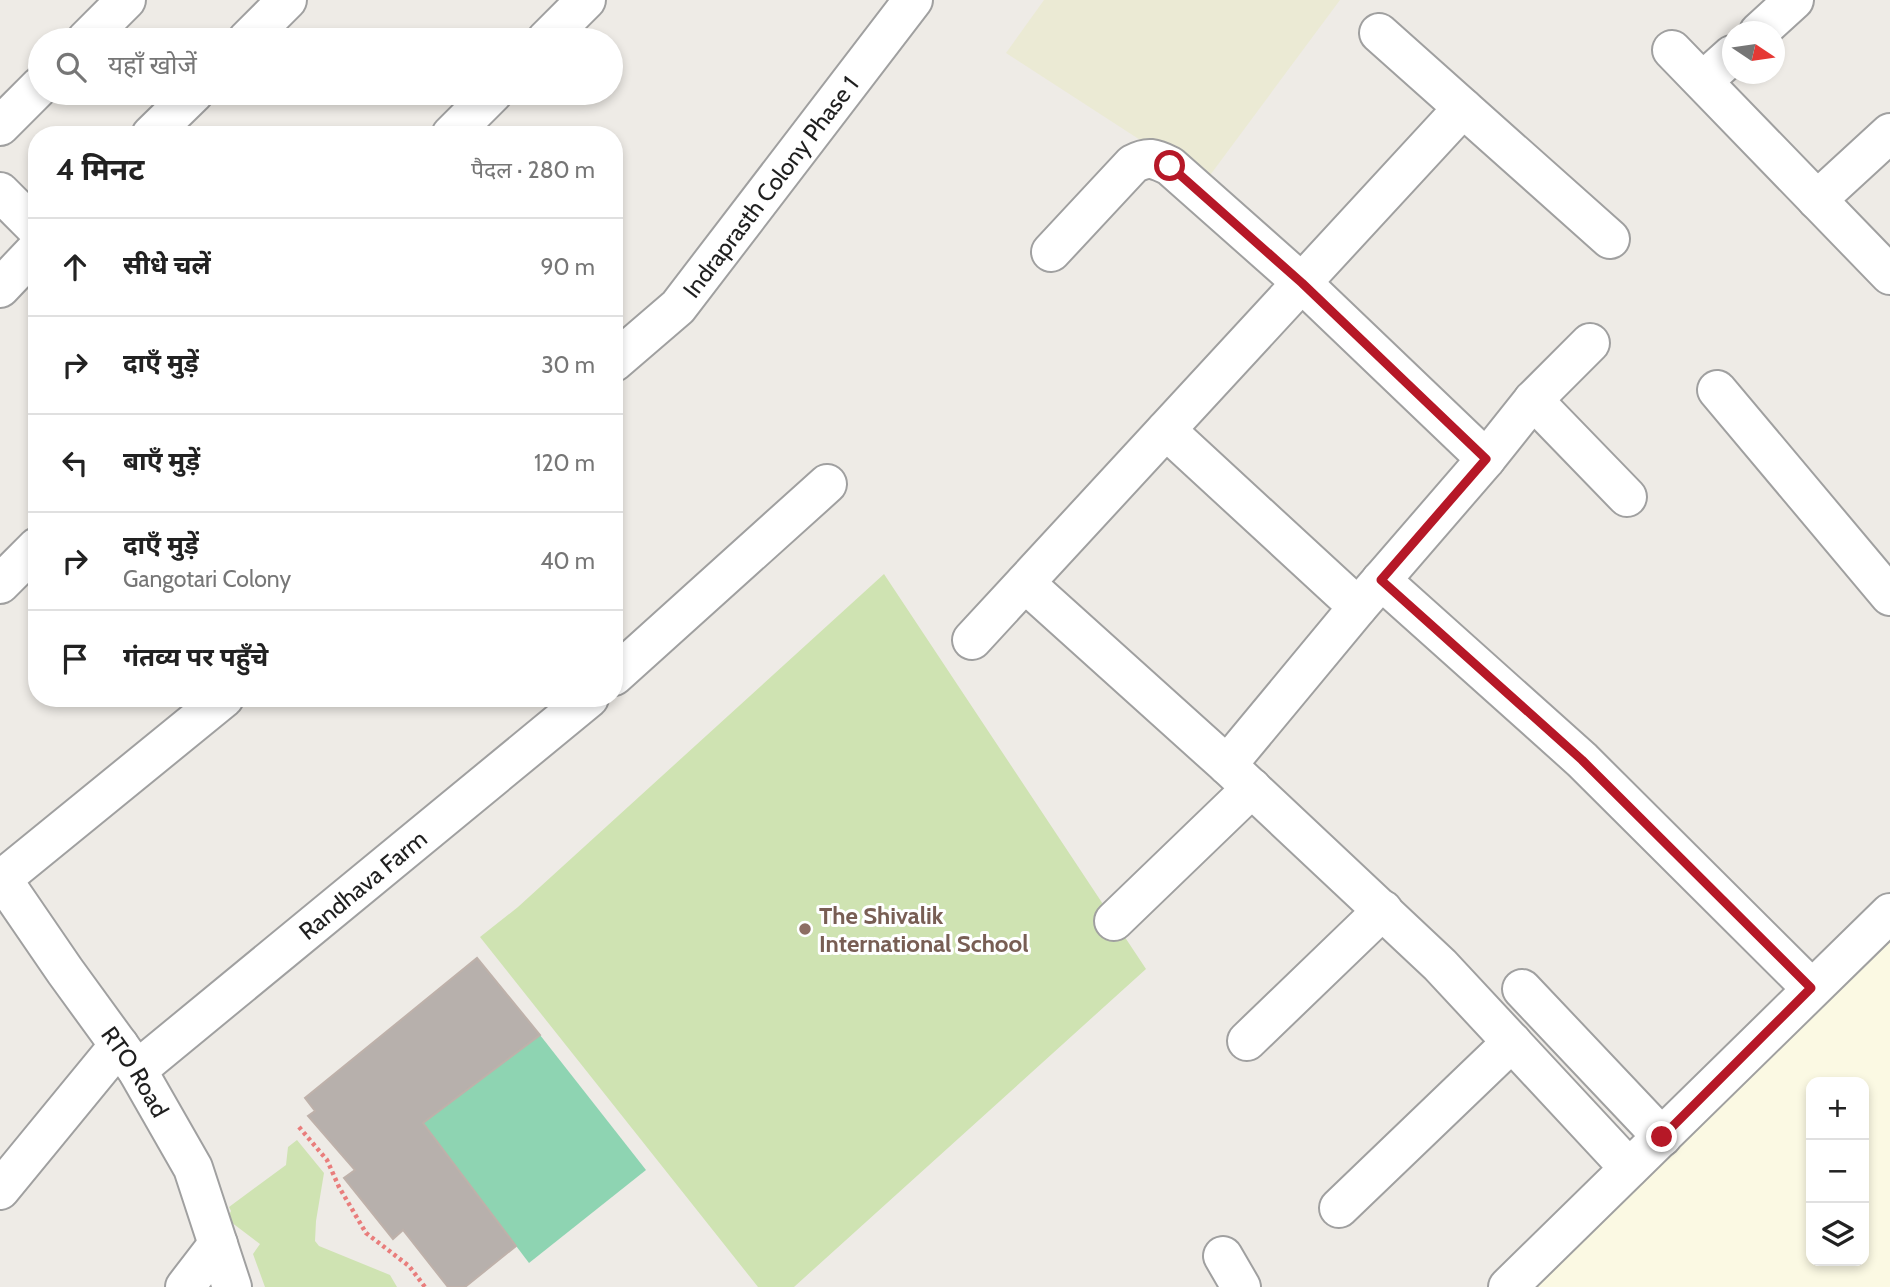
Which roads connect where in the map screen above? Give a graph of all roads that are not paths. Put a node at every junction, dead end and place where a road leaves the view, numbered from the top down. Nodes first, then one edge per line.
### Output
1 (126, 0) edge
2 (287, 0) edge
3 (586, 0) edge
4 (913, 0) edge
5 (1794, 0) edge
6 (1771, 21) edge
7 (98, 28) edge
8 (259, 28) edge
9 (558, 28) edge
10 (1379, 33) dead end
11 (1672, 50) dead end
12 (1722, 64) edge
13 (1703, 81) junction
14 (28, 98) edge
15 (182, 105) edge
16 (481, 105) edge
17 (1463, 108) junction
18 (0, 126) edge
19 (161, 126) edge
20 (460, 126) edge
21 (1890, 133) edge
22 (0, 192) edge
23 (1817, 200) junction
24 (28, 220) edge
25 (1610, 239) dead end
26 (1051, 252) dead end
27 (28, 258) edge
28 (1890, 275) edge
29 (1302, 283) junction
30 (0, 288) edge
31 (1590, 343) dead end
32 (623, 354) edge
33 (1717, 390) dead end
34 (1533, 400) junction
35 (1166, 430) junction
36 (1486, 459) junction
37 (827, 484) dead end
38 (1627, 497) dead end
39 (28, 556) edge
40 (1025, 583) junction
41 (0, 584) edge
42 (1369, 594) junction
43 (1890, 596) edge
44 (972, 640) dead end
45 (623, 668) edge
46 (213, 707) edge
47 (577, 707) edge
48 (1239, 777) junction
49 (1, 878) edge
50 (1383, 910) junction
51 (1890, 913) edge
52 (1114, 921) dead end
53 (1811, 988) junction
54 (1522, 989) dead end
55 (1247, 1041) dead end
56 (1512, 1042) junction
57 (128, 1057) junction
58 (1662, 1137) junction
59 (1629, 1168) junction
60 (0, 1190) edge
61 (1339, 1208) dead end
62 (218, 1244) junction
63 (185, 1287) edge
64 (232, 1287) edge
65 (1508, 1287) edge

1 - 7 street
2 - 8 street
3 - 9 street
4 - 32 street, Indraprasth Colony Phase 1
5 - 6 street
10 - 17 street
11 - 13 street
12 - 13 street
13 - 23 street
14 - 18 street
15 - 19 street
16 - 20 street
17 - 25 street
17 - 29 street
21 - 23 street
22 - 24 street
23 - 28 street
26 - 29 street
27 - 30 street
29 - 35 street
29 - 36 street
31 - 34 street
33 - 43 street
34 - 36 street
34 - 38 street
35 - 40 street
35 - 42 street
36 - 42 street
37 - 45 street
39 - 41 street
40 - 44 street
40 - 48 street
42 - 48 street
42 - 53 street
46 - 49 street
47 - 57 street, Randhava Farm
48 - 50 street
48 - 52 street
49 - 57 street, RTO Road
50 - 55 street
50 - 56 street
51 - 53 street
53 - 58 street
54 - 58 street
56 - 59 street
56 - 61 street
57 - 60 street, Randhava Farm
57 - 62 street, RTO Road
58 - 59 street
59 - 65 street
62 - 63 street
62 - 64 street, RTO Road

